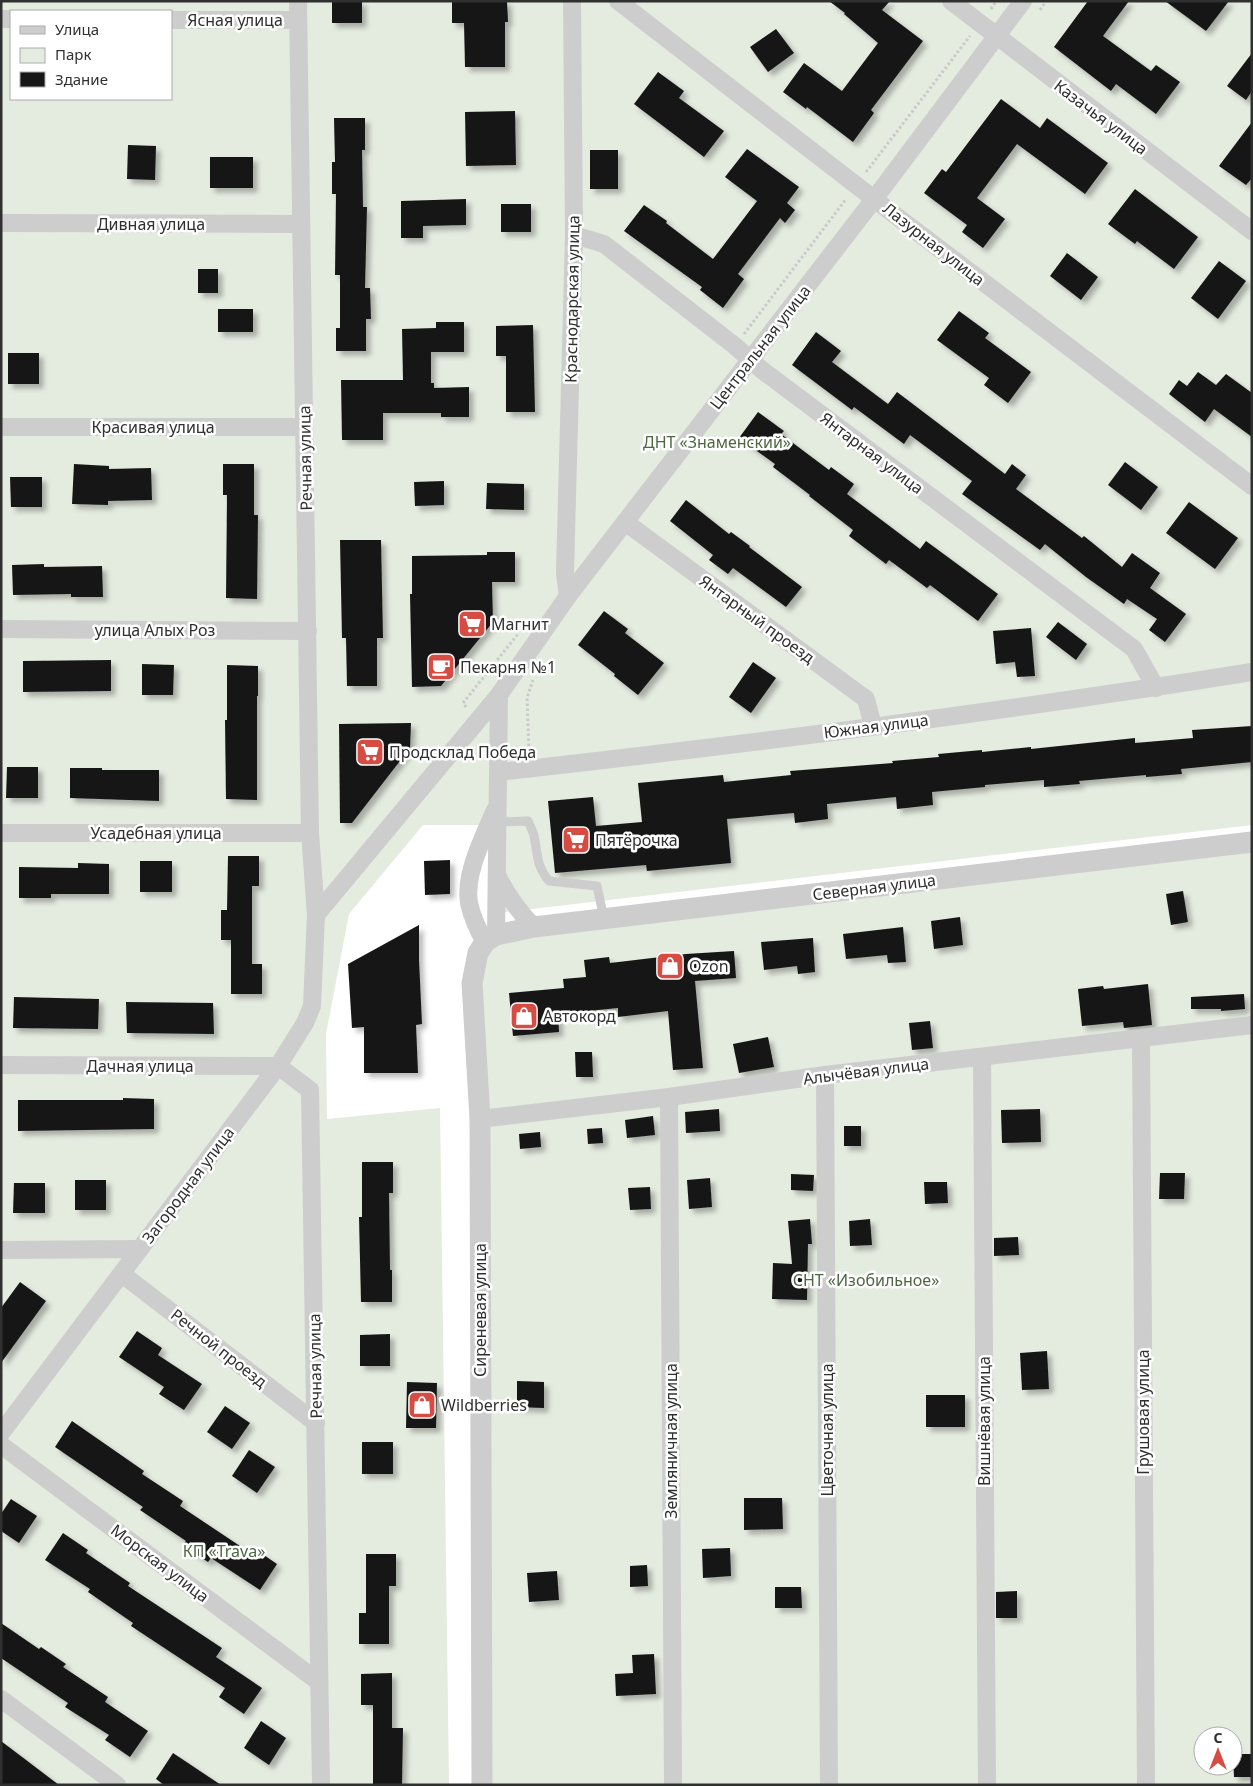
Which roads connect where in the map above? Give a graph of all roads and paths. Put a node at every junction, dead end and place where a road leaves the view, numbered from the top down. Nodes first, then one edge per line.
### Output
1 (298, 1) edge
2 (572, 1) edge
3 (618, 1) edge
4 (951, 1) edge
5 (1023, 1) edge
6 (172, 20) edge
7 (298, 20) junction
8 (996, 36) junction
9 (875, 198) junction
10 (1, 223) edge
11 (301, 224) junction
12 (1252, 231) edge
13 (574, 235) junction
14 (751, 359) junction
15 (1, 427) edge
16 (304, 428) junction
17 (1252, 486) edge
18 (625, 522) junction
19 (568, 596) junction
20 (1, 630) edge
21 (308, 631) junction
22 (1252, 672) edge
23 (1156, 688) junction
24 (499, 695) junction
25 (873, 726) junction
26 (499, 772) junction
27 (498, 803) junction
28 (498, 822) junction
29 (1, 832) edge
30 (310, 833) junction
31 (1252, 842) edge
32 (497, 874) junction
33 (316, 915) junction
34 (604, 919) junction
35 (534, 927) junction
36 (491, 939) junction
37 (1252, 1025) edge
38 (1141, 1039) junction
39 (982, 1058) junction
40 (1, 1065) edge
41 (278, 1066) junction
42 (825, 1075) junction
43 (669, 1097) junction
44 (480, 1119) junction
45 (140, 1249) junction
46 (1, 1250) edge
47 (122, 1274) junction
48 (316, 1423) junction
49 (1, 1433) edge
50 (1, 1445) edge
51 (319, 1682) junction
52 (1, 1699) edge
53 (117, 1785) edge
54 (321, 1785) edge
55 (482, 1785) edge
56 (673, 1785) edge
57 (829, 1785) edge
58 (986, 1785) edge
59 (1146, 1785) edge

1 - 7 street, Речная улица
2 - 13 street, Краснодарская улица
3 - 9 street, Лазурная улица
4 - 8 street, Казачья улица
5 - 8 street, Центральная улица
6 - 7 street, Ясная улица
7 - 11 street, Речная улица
8 - 9 street, Центральная улица
8 - 12 street, Казачья улица
9 - 14 street, Центральная улица
9 - 17 street, Лазурная улица
10 - 11 street, Дивная улица
11 - 16 street, Речная улица
13 - 14 street, Янтарная улица
13 - 19 street, Краснодарская улица
14 - 18 street, Центральная улица
14 - 23 street, Янтарная улица
15 - 16 street, Красивая улица
16 - 21 street, Речная улица
18 - 19 street, Центральная улица
18 - 25 street, Янтарный проезд
19 - 24 street, Центральная улица
20 - 21 street, улица Алых Роз
21 - 30 street, Речная улица
22 - 23 street, Южная улица
23 - 25 street, Южная улица
24 - 26 street
24 - 33 street, Центральная улица
25 - 26 street, Южная улица
26 - 27 street
27 - 28 street
27 - 36 street
28 - 32 street
28 - 34 lane
29 - 30 street, Усадебная улица
30 - 33 street, Речная улица
31 - 34 street, Северная улица
32 - 35 street
32 - 36 street
33 - 41 street, Загородная улица
34 - 35 street, Северная улица
35 - 36 street, Северная улица
36 - 44 street, Сиреневая улица
37 - 38 street, Алычёвая улица
38 - 39 street, Алычёвая улица
38 - 59 street, Грушовая улица
39 - 42 street, Алычёвая улица
39 - 58 street, Вишнёвая улица
40 - 41 street, Дачная улица
41 - 45 street, Загородная улица
41 - 48 street, Речная улица
42 - 43 street, Алычёвая улица
42 - 57 street, Цветочная улица
43 - 44 street, Алычёвая улица
43 - 56 street, Земляничная улица
44 - 55 street, Сиреневая улица
45 - 46 street
45 - 47 street, Загородная улица
47 - 48 street, Речной проезд
47 - 49 street, Загородная улица
48 - 51 street, Речная улица
50 - 51 street, Морская улица
51 - 54 street, Речная улица
52 - 53 street

